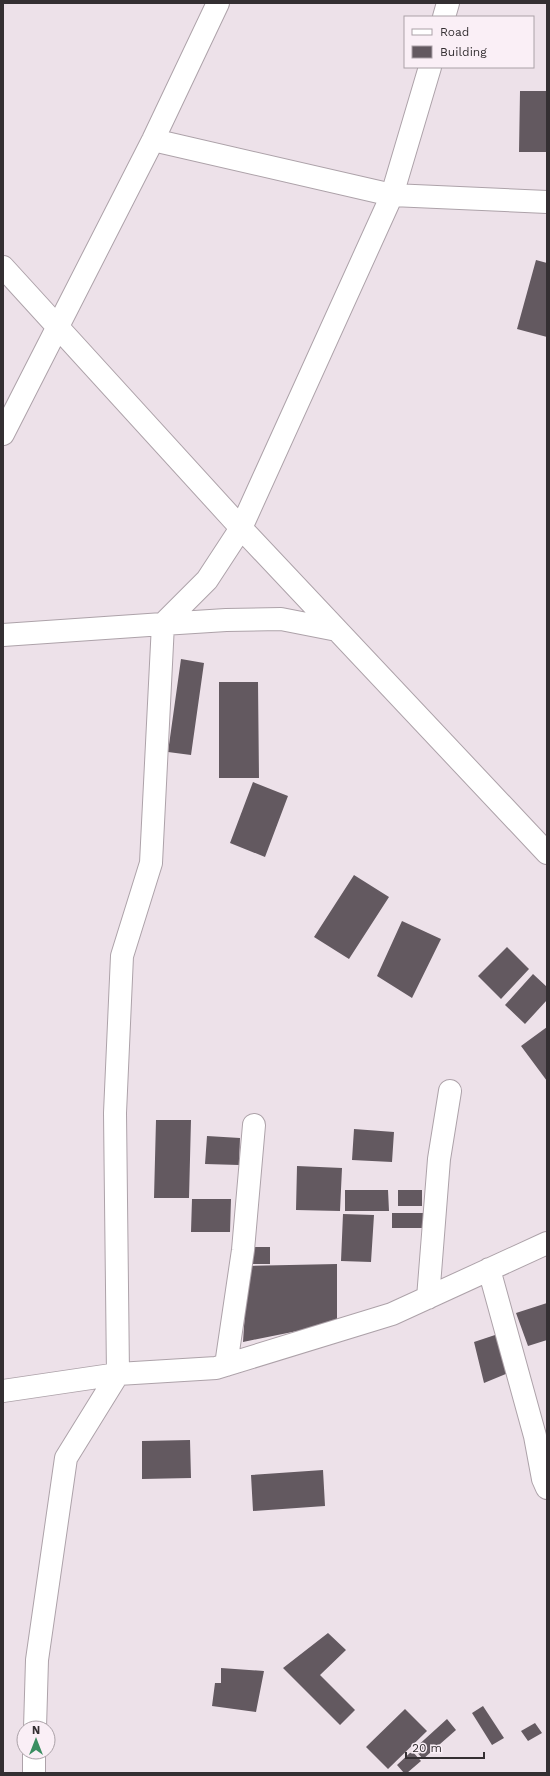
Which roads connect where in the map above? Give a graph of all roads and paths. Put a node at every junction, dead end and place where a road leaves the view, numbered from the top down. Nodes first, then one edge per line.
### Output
1 (218, 3) edge
2 (448, 3) edge
3 (444, 16) edge
4 (430, 68) edge
5 (153, 140) junction
6 (392, 195) junction
7 (547, 202) edge
8 (3, 267) edge
9 (57, 327) junction
10 (3, 434) edge
11 (241, 528) junction
12 (164, 624) junction
13 (337, 630) junction
14 (3, 635) edge
15 (547, 852) edge
16 (450, 1091) dead end
17 (254, 1125) dead end
18 (547, 1243) edge
19 (490, 1269) junction
20 (428, 1298) junction
21 (226, 1365) junction
22 (118, 1374) junction
23 (3, 1391) edge
24 (547, 1488) edge
25 (35, 1720) edge
26 (34, 1760) edge
27 (34, 1773) edge

1 - 5 street
2 - 3 street
4 - 6 street
5 - 6 street
5 - 9 street
6 - 7 street
6 - 11 street
8 - 9 street
9 - 10 street
9 - 11 street
11 - 12 street
11 - 13 street
12 - 13 street
12 - 14 street
12 - 22 street
13 - 15 street
16 - 20 street
17 - 21 street
18 - 19 street
19 - 20 street
19 - 24 street
20 - 21 street
21 - 22 street
22 - 23 street
22 - 25 street
26 - 27 street

